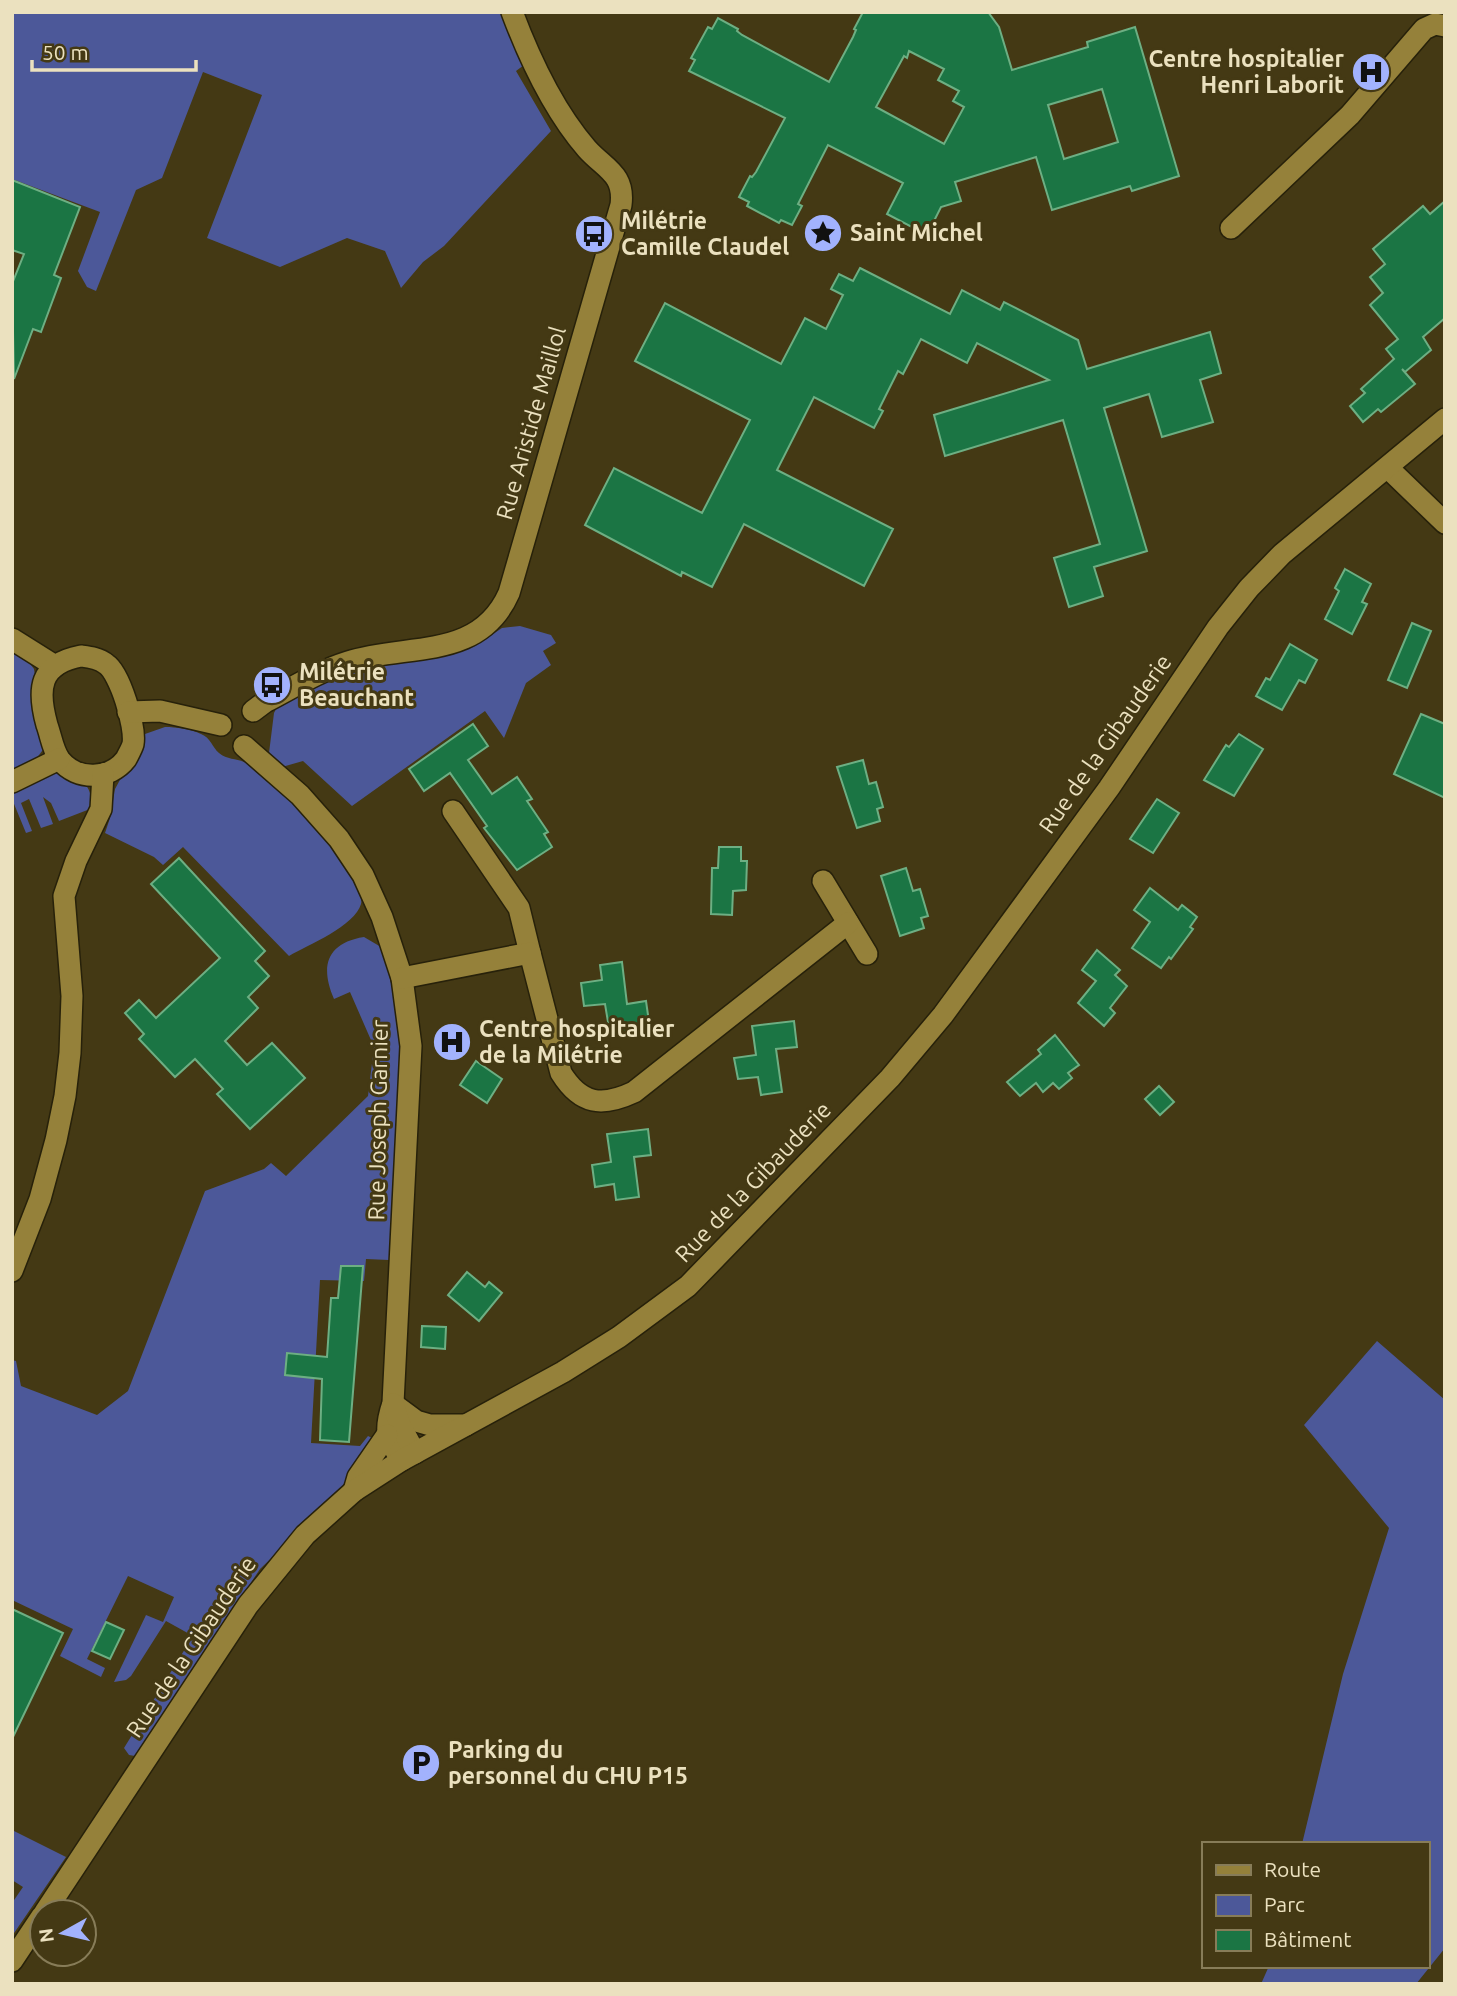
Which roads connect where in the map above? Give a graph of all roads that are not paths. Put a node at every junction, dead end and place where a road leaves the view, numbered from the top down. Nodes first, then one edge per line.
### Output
1 (512, 12) edge
2 (1445, 26) edge
3 (1231, 228) dead end
4 (1445, 419) edge
5 (1388, 468) junction
6 (1445, 523) edge
7 (12, 639) edge
8 (55, 666) junction
9 (253, 711) dead end
10 (128, 712) junction
11 (221, 725) dead end
12 (244, 746) dead end
13 (60, 759) junction
14 (103, 774) junction
15 (12, 782) edge
16 (453, 811) dead end
17 (823, 881) dead end
18 (848, 923) junction
19 (530, 953) junction
20 (867, 954) dead end
21 (402, 978) junction
22 (12, 1272) edge
23 (393, 1404) junction
24 (466, 1425) junction
25 (387, 1435) junction
26 (409, 1457) junction
27 (354, 1491) junction
28 (54, 1898) edge
29 (28, 1937) edge
30 (12, 1961) edge

1 - 9 street, Rue Aristide Maillol
2 - 3 street
4 - 5 street, Rue de la Gibauderie
5 - 6 street
5 - 24 street, Rue de la Gibauderie
7 - 8 street
8 - 10 street
8 - 13 street
10 - 11 street
10 - 14 street
12 - 21 street, Rue Joseph Garnier
13 - 14 street
13 - 15 street
14 - 22 street
16 - 19 street
17 - 18 street
18 - 19 street
18 - 20 street
19 - 21 street
21 - 23 street, Rue Joseph Garnier
23 - 24 street
23 - 25 street, Rue Joseph Garnier
23 - 26 street
24 - 26 street, Rue de la Gibauderie
25 - 26 street
25 - 27 street
26 - 27 street, Rue de la Gibauderie
27 - 28 street, Rue de la Gibauderie
29 - 30 street, Rue de la Gibauderie

